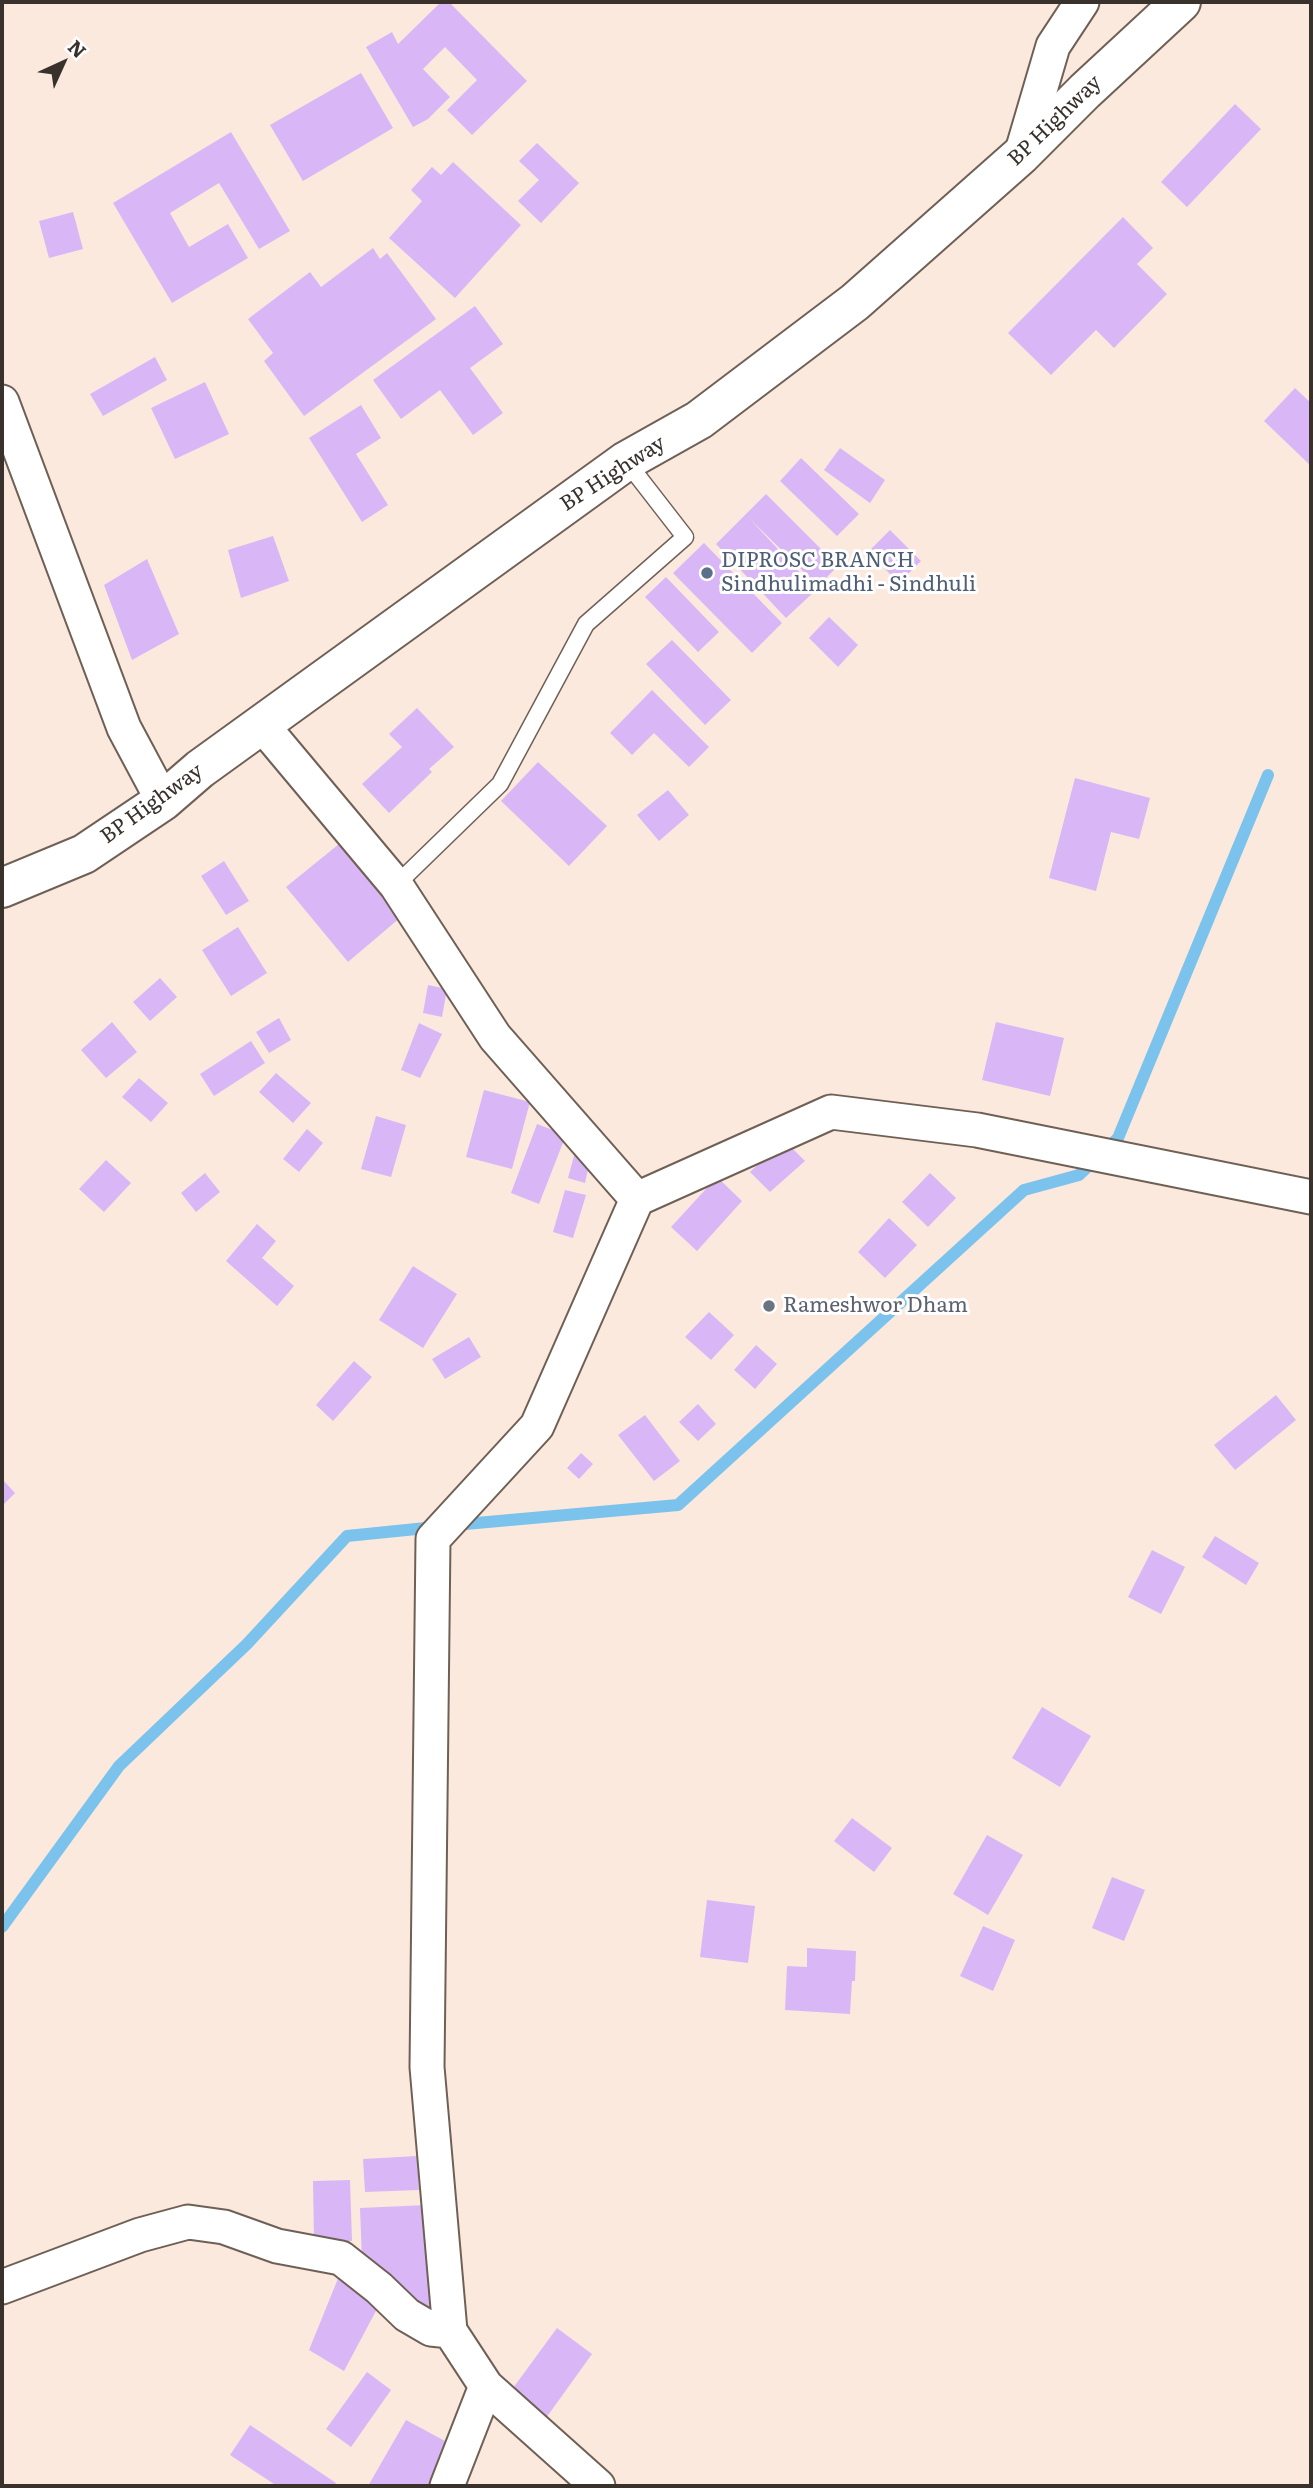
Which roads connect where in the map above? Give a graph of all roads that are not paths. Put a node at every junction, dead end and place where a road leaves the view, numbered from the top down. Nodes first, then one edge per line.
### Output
1 (1082, 2) edge
2 (1181, 2) edge
3 (1021, 155) junction
4 (2, 402) edge
5 (626, 461) junction
6 (262, 725) junction
7 (163, 801) junction
8 (396, 884) junction
9 (2, 888) edge
10 (1311, 1198) edge
11 (637, 1199) junction
12 (2, 2287) edge
13 (450, 2331) junction
14 (486, 2386) junction
15 (447, 2486) edge
16 (597, 2486) edge

1 - 3 street
2 - 3 highway, BP Highway
3 - 5 highway, BP Highway
4 - 7 street
5 - 6 highway, BP Highway
5 - 8 lane
6 - 7 highway, BP Highway
6 - 8 street
7 - 9 highway, BP Highway
8 - 11 street
10 - 11 street
11 - 13 street
12 - 13 street
13 - 14 street
14 - 15 street
14 - 16 street

